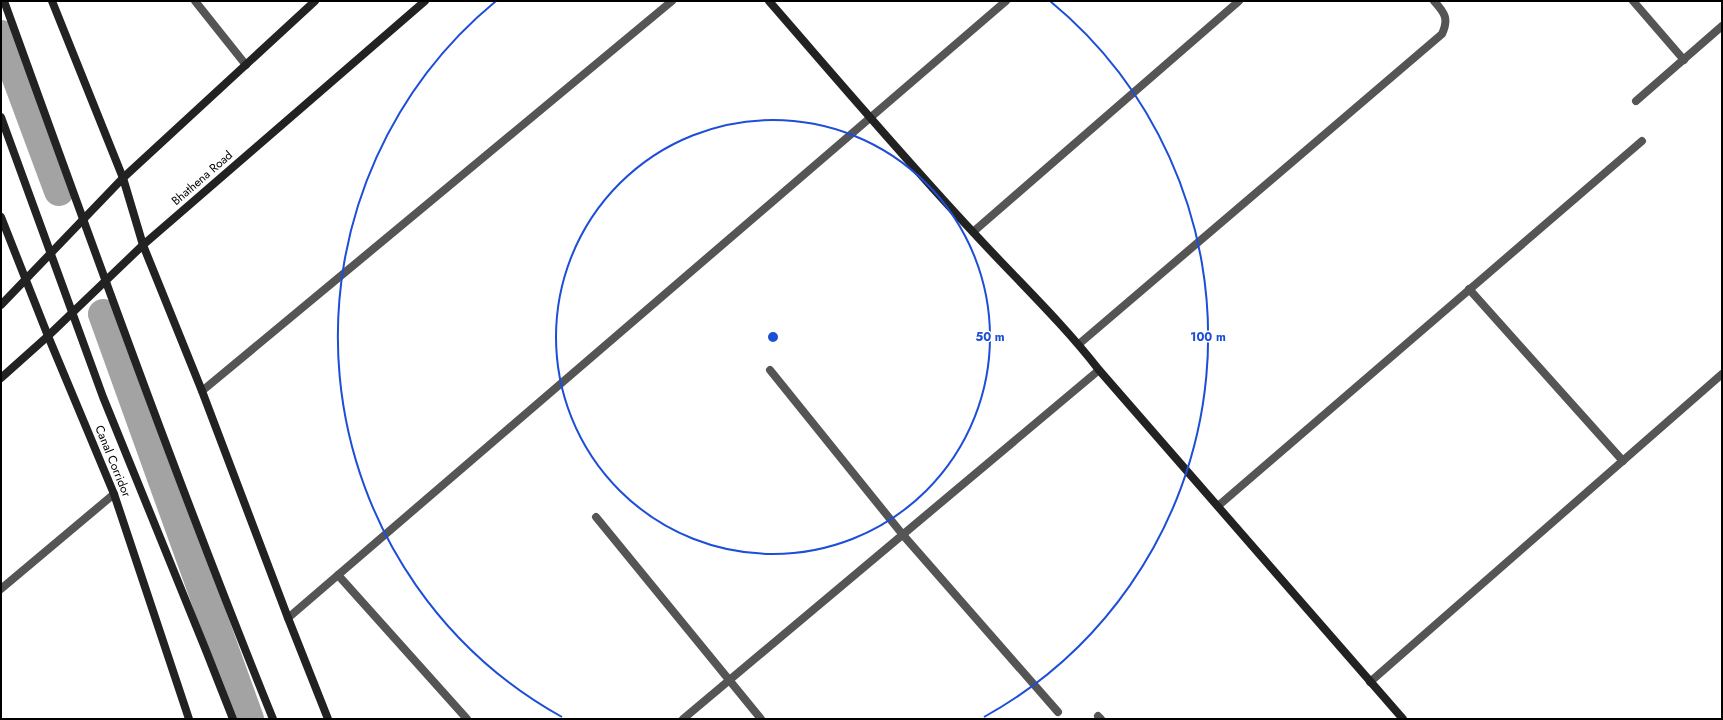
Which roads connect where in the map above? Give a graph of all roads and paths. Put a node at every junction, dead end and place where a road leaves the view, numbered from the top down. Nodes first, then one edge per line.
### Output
1 (4, 1) edge
2 (52, 1) edge
3 (195, 1) edge
4 (315, 1) edge
5 (424, 1) edge
6 (672, 1) edge
7 (768, 1) edge
8 (1006, 1) edge
9 (1239, 1) edge
10 (1434, 1) edge
11 (1633, 1) edge
12 (1722, 26) edge
13 (1684, 60) junction
14 (246, 65) junction
15 (1636, 101) dead end
16 (1, 118) edge
17 (871, 119) junction
18 (1642, 141) dead end
19 (123, 178) junction
20 (1, 217) edge
21 (973, 232) junction
22 (143, 245) junction
23 (25, 279) junction
24 (1469, 290) junction
25 (1, 305) edge
26 (48, 336) junction
27 (1079, 344) junction
28 (770, 370) dead end
29 (1099, 370) junction
30 (1722, 374) edge
31 (1, 378) edge
32 (202, 390) junction
33 (1623, 461) junction
34 (114, 494) junction
35 (1218, 506) junction
36 (596, 517) dead end
37 (903, 535) junction
38 (338, 575) junction
39 (1, 589) edge
40 (288, 618) junction
41 (729, 680) junction
42 (1370, 682) junction
43 (1058, 712) dead end
44 (188, 719) edge
45 (233, 719) edge
46 (273, 719) edge
47 (328, 719) edge
48 (467, 719) edge
49 (683, 719) edge
50 (761, 719) edge
51 (1403, 719) edge

1 - 46 main road, bridge
2 - 19 main road
3 - 14 street
4 - 14 main road
5 - 22 main road, Bhathena Road
6 - 32 street
7 - 17 main road
8 - 17 street
9 - 21 street
10 - 27 street
11 - 13 street
12 - 13 street
13 - 15 street
14 - 19 main road
16 - 45 main road, bridge
17 - 21 main road
17 - 38 street
18 - 24 street
19 - 22 main road
19 - 23 main road
20 - 23 main road, Canal Corridor
21 - 27 main road
22 - 26 main road, Bhathena Road
22 - 32 main road
23 - 25 main road
23 - 26 main road, Canal Corridor
24 - 33 street
24 - 35 street
26 - 31 main road, Bhathena Road
26 - 34 main road, Canal Corridor
27 - 29 main road
28 - 37 street
29 - 35 main road
29 - 37 street
30 - 33 street
32 - 40 main road
33 - 42 street
34 - 39 street
34 - 44 main road, Canal Corridor
35 - 42 main road
36 - 41 street
37 - 41 street
37 - 43 street
38 - 40 street
38 - 48 street
40 - 47 main road
41 - 49 street
41 - 50 street
42 - 51 main road

